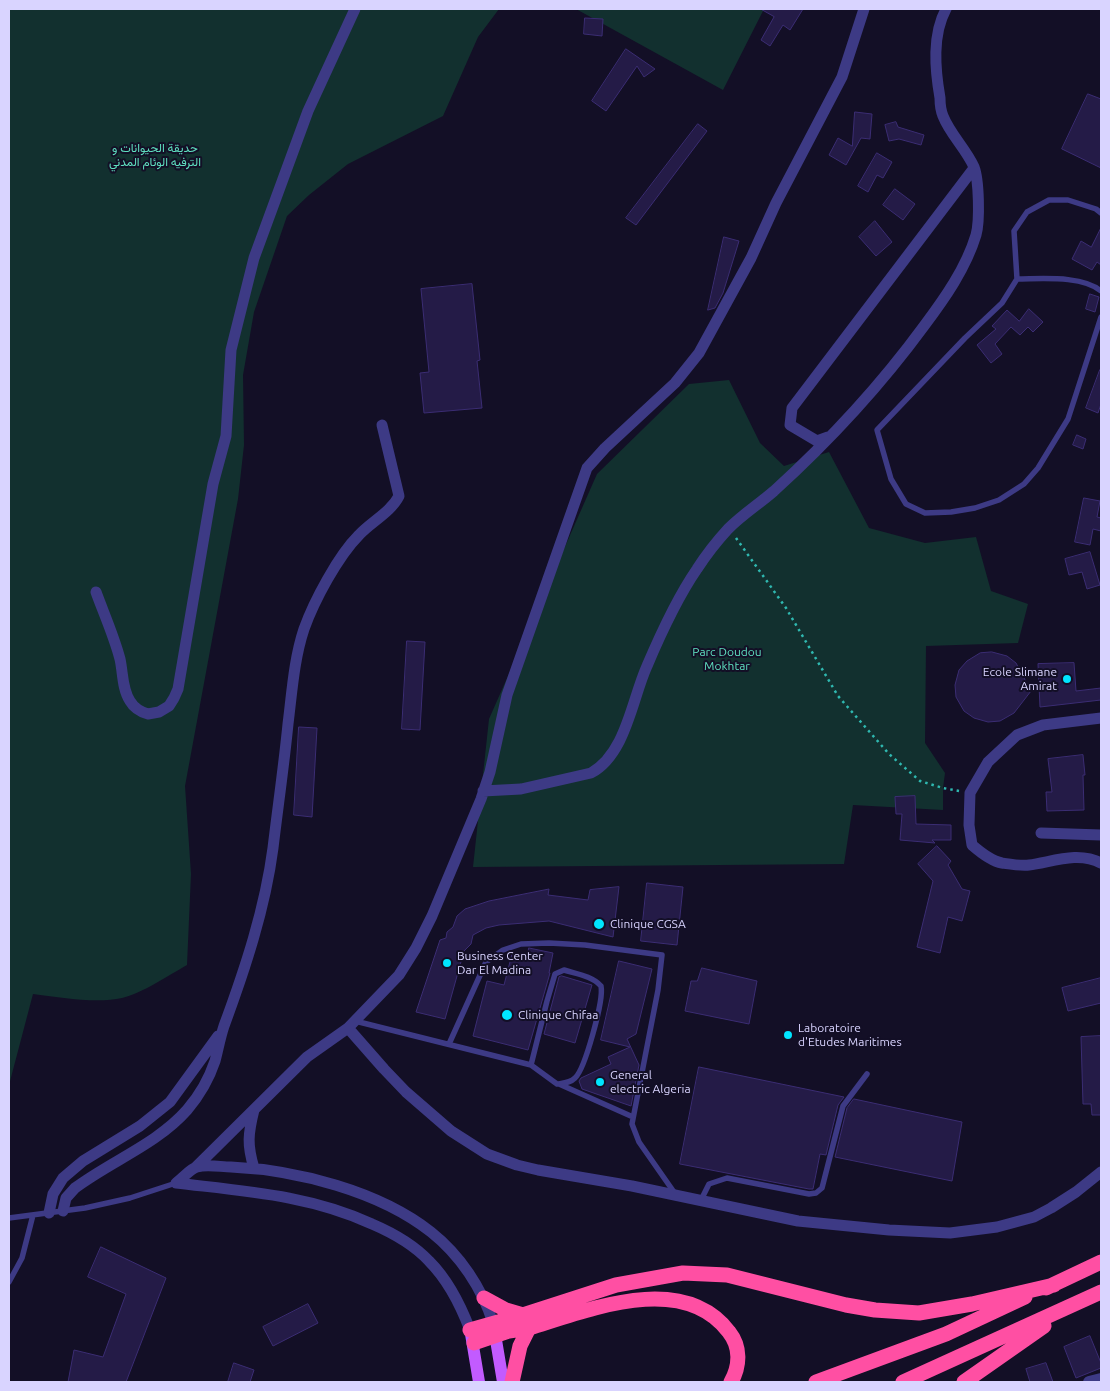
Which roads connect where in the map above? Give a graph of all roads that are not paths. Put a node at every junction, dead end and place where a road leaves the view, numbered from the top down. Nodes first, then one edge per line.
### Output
1 (355, 9) edge
2 (864, 9) edge
3 (946, 9) edge
4 (974, 168) junction
5 (1101, 213) edge
6 (1017, 280) junction
7 (1101, 291) edge
8 (1101, 317) edge
9 (382, 425) dead end
10 (829, 437) junction
11 (96, 592) dead end
12 (1101, 718) edge
13 (483, 791) junction
14 (1042, 833) dead end
15 (1101, 835) edge
16 (1101, 863) edge
17 (352, 1025) junction
18 (223, 1029) junction
19 (449, 1044) junction
20 (532, 1065) junction
21 (867, 1074) dead end
22 (557, 1084) junction
23 (254, 1110) junction
24 (633, 1117) junction
25 (196, 1166) junction
26 (254, 1168) junction
27 (1101, 1172) edge
28 (176, 1183) junction
29 (676, 1195) junction
30 (701, 1200) junction
31 (64, 1211) junction
32 (49, 1213) junction
33 (33, 1215) junction
34 (9, 1218) edge
35 (1101, 1262) edge
36 (9, 1282) edge
37 (1054, 1284) junction
38 (1101, 1292) edge
39 (484, 1298) junction
40 (1075, 1305) junction
41 (526, 1321) junction
42 (494, 1329) junction
43 (472, 1336) junction
44 (1101, 1378) edge
45 (479, 1382) edge
46 (503, 1382) edge
47 (512, 1382) edge
48 (730, 1382) edge
49 (816, 1382) edge
50 (903, 1382) edge
51 (964, 1382) edge
52 (1089, 1382) edge

1 - 11 street
2 - 13 street
3 - 4 street
4 - 10 street
4 - 10 street
5 - 6 lane
6 - 7 lane
6 - 8 lane
9 - 18 street
10 - 13 street
12 - 16 street
13 - 17 street
14 - 15 street
17 - 19 lane
17 - 23 street
17 - 29 street
18 - 31 street
18 - 32 street
19 - 20 lane
19 - 24 lane
20 - 22 lane
20 - 22 lane
21 - 30 lane
22 - 24 lane
23 - 25 street
23 - 26 street
24 - 29 lane
25 - 26 street
25 - 28 street
26 - 39 street
27 - 30 street
28 - 31 lane
28 - 43 street
29 - 30 street
31 - 32 lane
32 - 33 lane
33 - 34 lane
33 - 36 lane
35 - 37 highway
37 - 41 highway
37 - 49 highway
38 - 40 highway
39 - 41 highway
39 - 42 street
40 - 50 highway
40 - 51 highway
41 - 42 highway
41 - 47 highway
41 - 48 highway
42 - 43 highway
42 - 46 main road
43 - 45 main road
44 - 52 street

